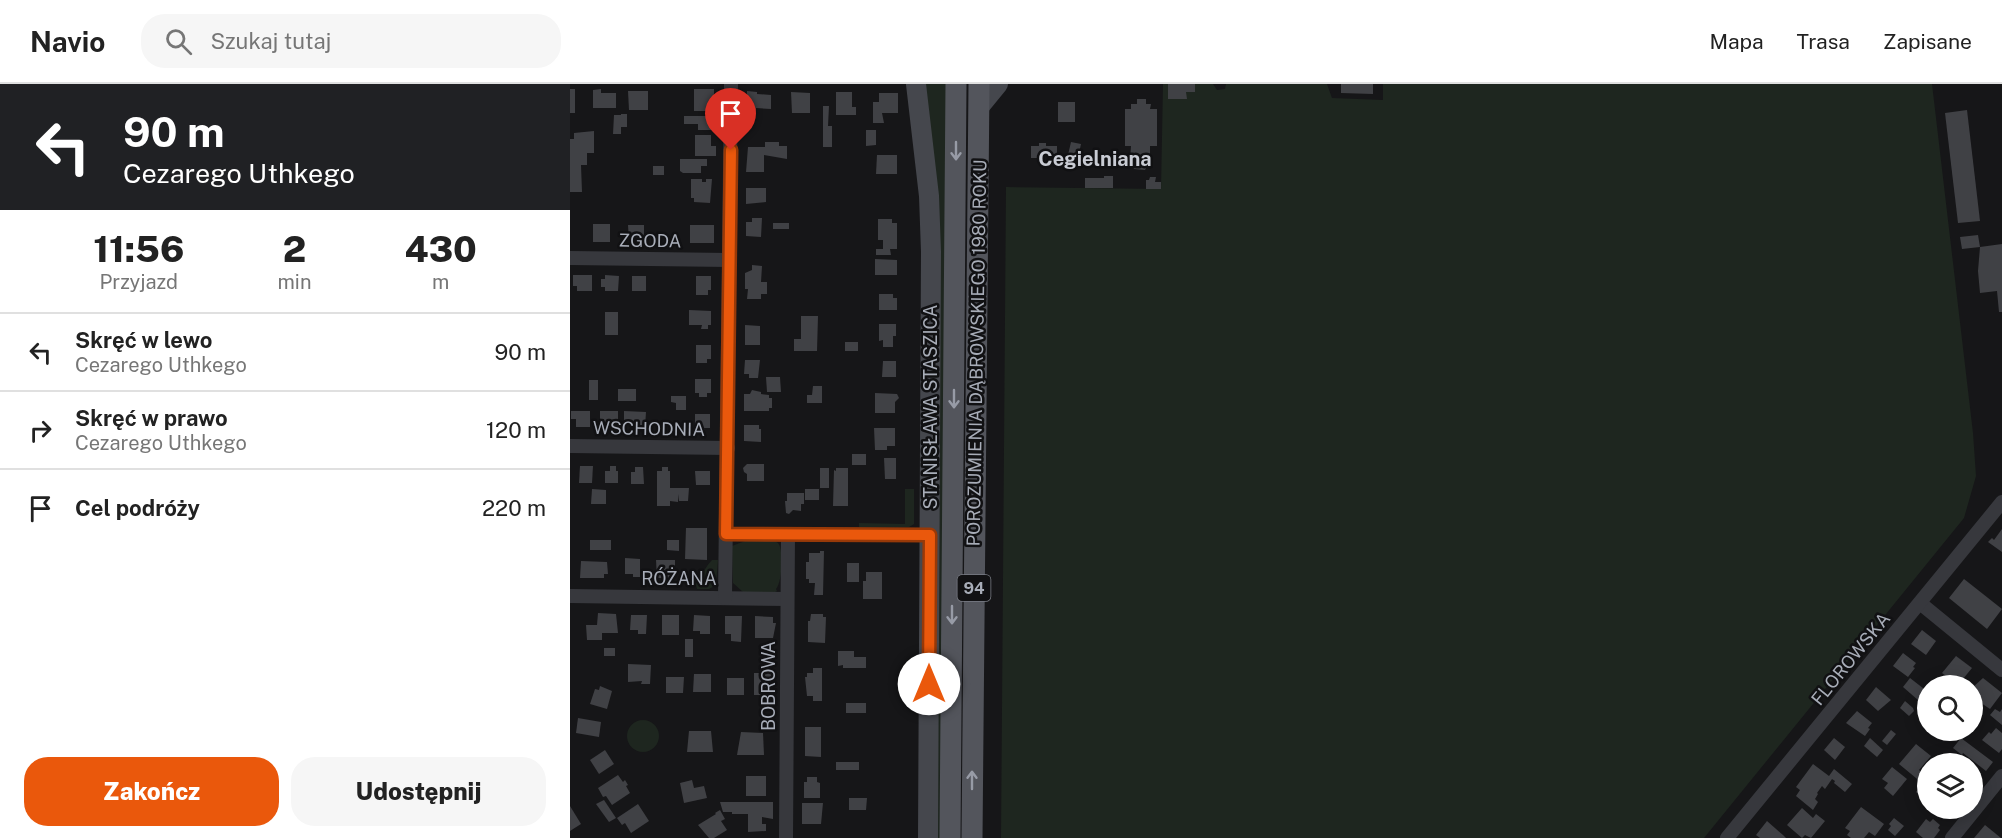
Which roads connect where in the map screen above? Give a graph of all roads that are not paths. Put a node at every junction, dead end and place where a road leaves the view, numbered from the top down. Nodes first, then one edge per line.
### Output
1 (731, 84) edge
2 (916, 84) edge
3 (979, 84) edge
4 (998, 84) edge
5 (958, 87) edge
6 (980, 106) junction
7 (570, 258) edge
8 (729, 261) junction
9 (570, 446) edge
10 (728, 448) junction
11 (2002, 502) edge
12 (726, 534) junction
13 (788, 534) junction
14 (930, 535) junction
15 (570, 596) edge
16 (725, 598) junction
17 (788, 599) junction
18 (1920, 603) junction
19 (2002, 670) edge
20 (2002, 776) edge
21 (786, 838) edge
22 (928, 838) edge
23 (950, 838) edge
24 (972, 838) edge
25 (1726, 838) edge
26 (1952, 838) edge

1 - 8 street
2 - 14 street, STANISŁAWA STASZICA
3 - 6 main road, POROZUMIENIA DĄBROWSKIEGO 1980 ROKU / 94
4 - 6 street
5 -> 23 main road, POROZUMIENIA DĄBROWSKIEGO 1980 ROKU / 94
24 -> 6 main road, POROZUMIENIA DĄBROWSKIEGO 1980 ROKU / 94
7 - 8 street, ZGODA
8 - 10 street
9 - 10 street, WSCHODNIA
10 - 12 street
11 - 18 street, FLOROWSKA
12 - 13 street
12 - 16 street
13 - 14 street
13 - 17 street, BOBROWA
14 - 22 street, STANISŁAWA STASZICA
15 - 16 street, RÓŻANA
16 - 17 street, RÓŻANA
17 - 21 street, BOBROWA
18 - 19 street
18 - 25 street, FLOROWSKA
20 - 26 street

